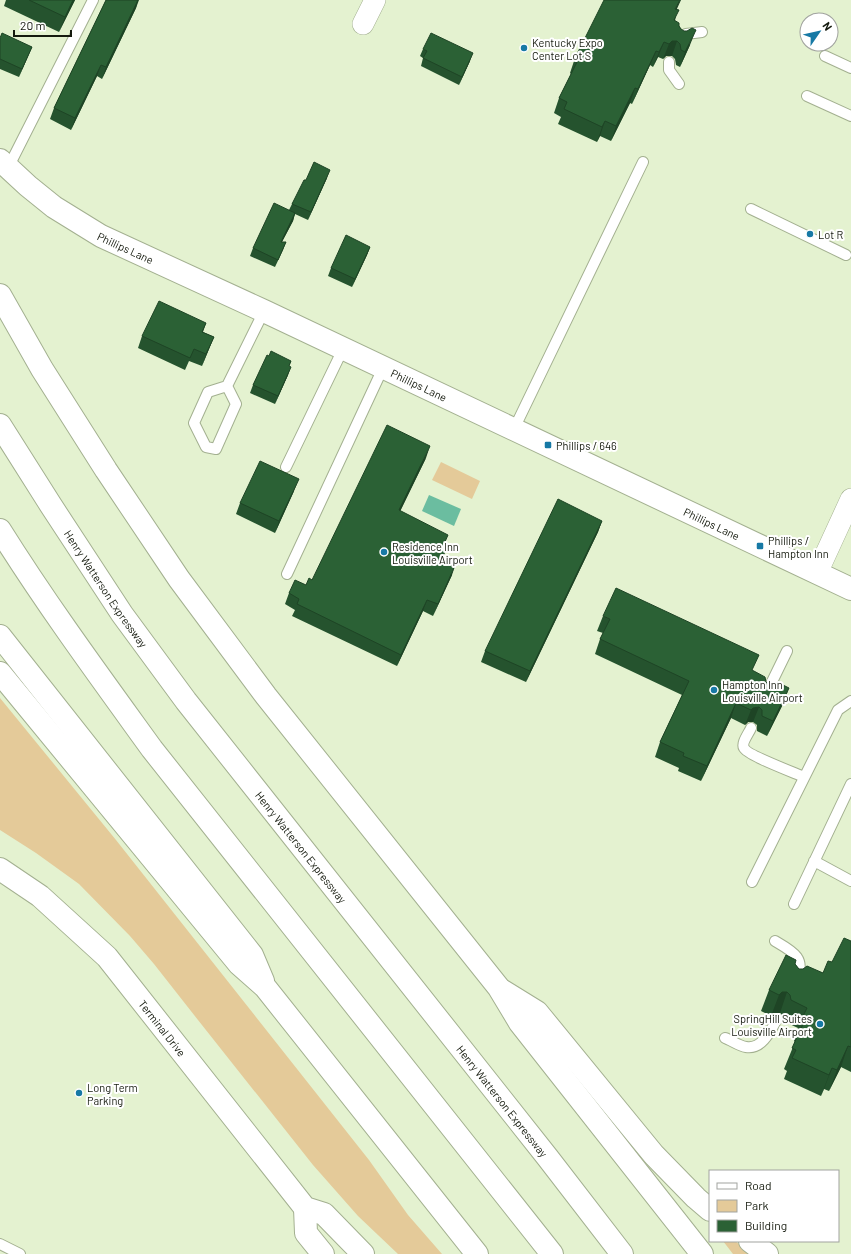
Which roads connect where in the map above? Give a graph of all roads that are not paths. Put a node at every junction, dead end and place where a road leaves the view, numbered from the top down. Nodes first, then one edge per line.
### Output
1 (93, 0) edge
2 (375, 0) edge
3 (363, 24) dead end
4 (702, 32) dead end
5 (680, 40) edge
6 (825, 56) dead end
7 (669, 62) edge
8 (851, 68) edge
9 (678, 84) dead end
10 (807, 96) dead end
11 (851, 116) edge
12 (643, 162) dead end
13 (4, 164) edge
14 (751, 209) dead end
15 (846, 255) dead end
16 (0, 295) edge
17 (264, 311) junction
18 (344, 349) junction
19 (383, 368) junction
20 (227, 386) junction
21 (0, 425) edge
22 (514, 429) junction
23 (286, 467) dead end
24 (851, 499) edge
25 (0, 530) edge
26 (817, 573) junction
27 (287, 574) dead end
28 (851, 589) edge
29 (0, 636) edge
30 (787, 651) dead end
31 (0, 673) edge
32 (766, 694) edge
33 (851, 701) edge
34 (751, 728) edge
35 (804, 777) junction
36 (851, 784) edge
37 (814, 861) junction
38 (0, 869) edge
39 (851, 881) edge
40 (752, 882) dead end
41 (794, 904) dead end
42 (775, 941) dead end
43 (794, 984) edge
44 (265, 987) junction
45 (499, 988) junction
46 (778, 1019) edge
47 (725, 1038) dead end
48 (305, 1208) junction
49 (709, 1209) edge
50 (751, 1242) edge
51 (0, 1244) edge
52 (20, 1254) edge
53 (323, 1254) edge
54 (363, 1254) edge
55 (477, 1254) edge
56 (552, 1254) edge
57 (622, 1254) edge
58 (702, 1254) edge
59 (767, 1254) edge

1 - 13 lane
2 - 3 street
4 - 5 lane
6 - 8 lane
7 - 9 lane
10 - 11 lane
12 - 22 lane
13 - 17 main road, Phillips Lane
14 - 15 lane
16 - 45 main road
17 - 18 main road, Phillips Lane
17 - 20 lane
18 - 19 main road, Phillips Lane
18 - 23 lane
19 - 22 main road, Phillips Lane
19 - 27 lane
20 - 20 lane
21 - 57 main road, Henry Watterson Expressway
22 - 26 main road, Phillips Lane
24 - 26 street
25 - 56 main road
26 - 28 main road, Phillips Lane
29 - 44 main road
30 - 32 lane
31 - 44 main road
33 - 35 lane
34 - 35 lane
35 - 40 lane
36 - 37 lane
37 - 39 lane
37 - 41 lane
38 - 48 main road, Terminal Drive
42 - 43 lane
44 - 55 main road
45 - 49 main road
45 - 58 main road
46 - 47 lane
48 - 53 main road
48 - 54 main road
50 - 59 main road
51 - 52 lane

